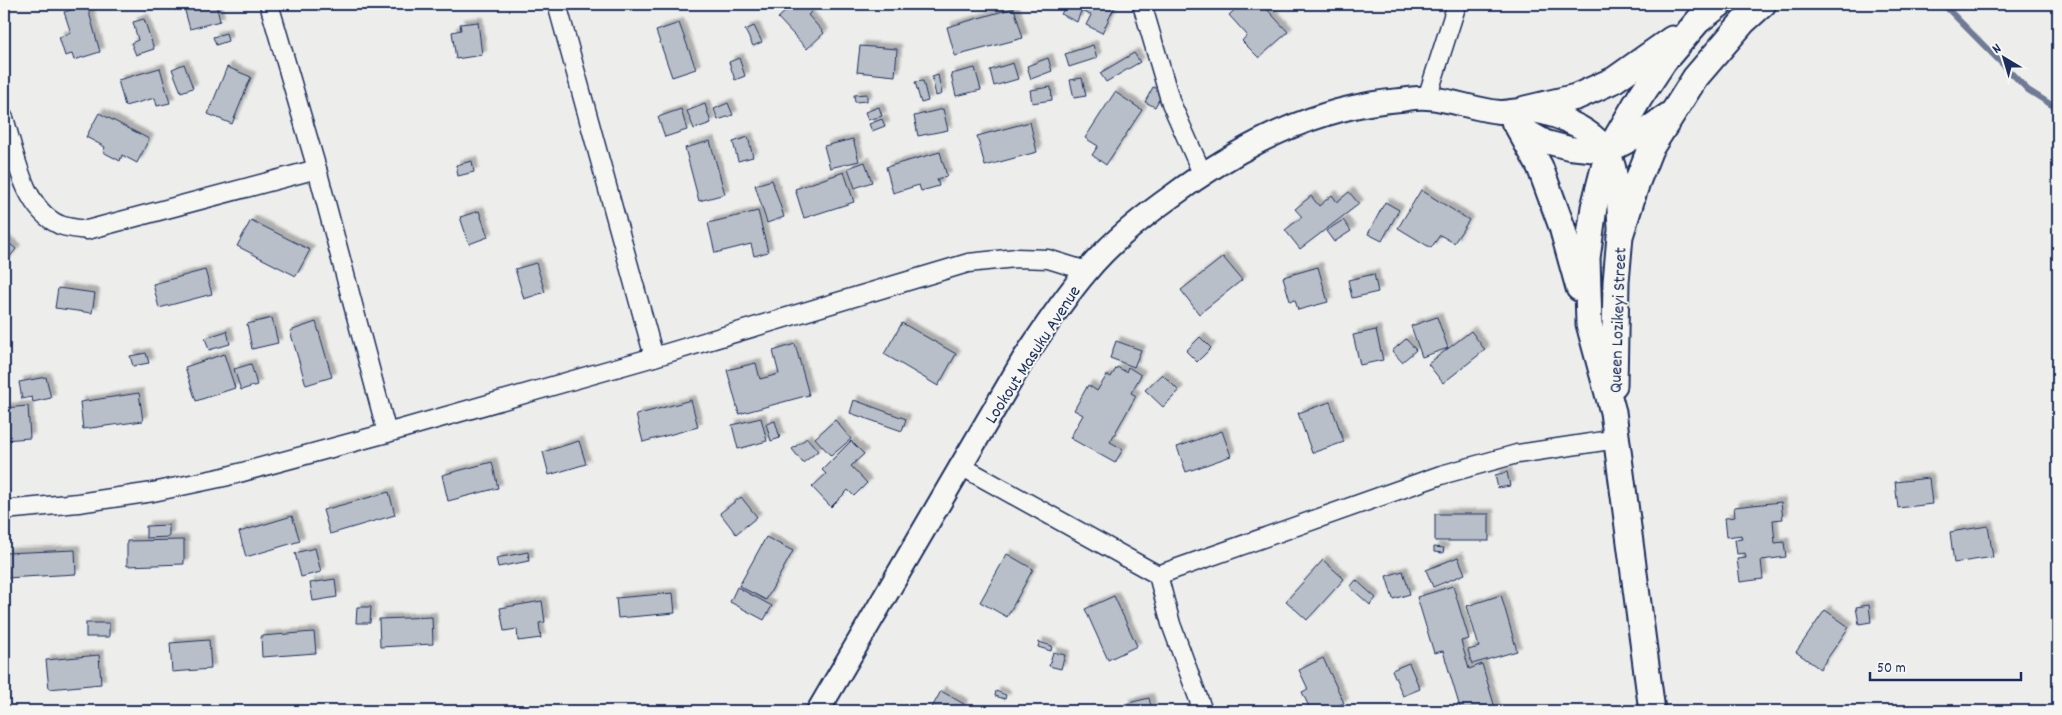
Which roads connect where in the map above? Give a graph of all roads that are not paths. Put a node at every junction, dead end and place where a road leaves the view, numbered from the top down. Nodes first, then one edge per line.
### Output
1 (269, 4) edge
2 (557, 4) edge
3 (1142, 4) edge
4 (1457, 4) edge
5 (1720, 4) edge
6 (1763, 4) edge
7 (1698, 21) junction
8 (1427, 98) junction
9 (1674, 110) junction
10 (1515, 116) junction
11 (4, 118) edge
12 (1608, 152) junction
13 (317, 168) junction
14 (1202, 173) junction
15 (1620, 236) junction
16 (1087, 271) junction
17 (1590, 324) junction
18 (654, 357) junction
19 (1613, 412) junction
20 (387, 433) junction
21 (1617, 439) junction
22 (961, 466) junction
23 (4, 510) edge
24 (1158, 574) junction
25 (818, 711) edge
26 (1203, 711) edge
27 (1652, 711) edge

1 - 13 street
2 - 18 street
3 - 14 street
4 - 8 street
5 - 7 main road, Queen Lozikeyi Street
6 - 9 main road, Queen Lozikeyi Street
7 - 10 main road
7 - 12 main road, Queen Lozikeyi Street
8 - 10 street, Lookout Masuku Avenue
8 - 14 street, Lookout Masuku Avenue
9 - 12 street
9 - 15 main road, Queen Lozikeyi Street
10 - 12 street, Lookout Masuku Avenue
10 - 17 main road
11 - 13 street
12 - 15 street
12 - 17 main road, Queen Lozikeyi Street
13 - 20 street
14 - 16 street, Lookout Masuku Avenue
15 - 19 main road, Queen Lozikeyi Street
16 - 18 street
16 - 22 street, Lookout Masuku Avenue
17 - 19 main road, Queen Lozikeyi Street
18 - 20 street
19 - 21 main road, Queen Lozikeyi Street
20 - 23 street
21 - 24 street
21 - 27 main road, Queen Lozikeyi Street
22 - 24 street
22 - 25 street, Lookout Masuku Avenue
24 - 26 street

